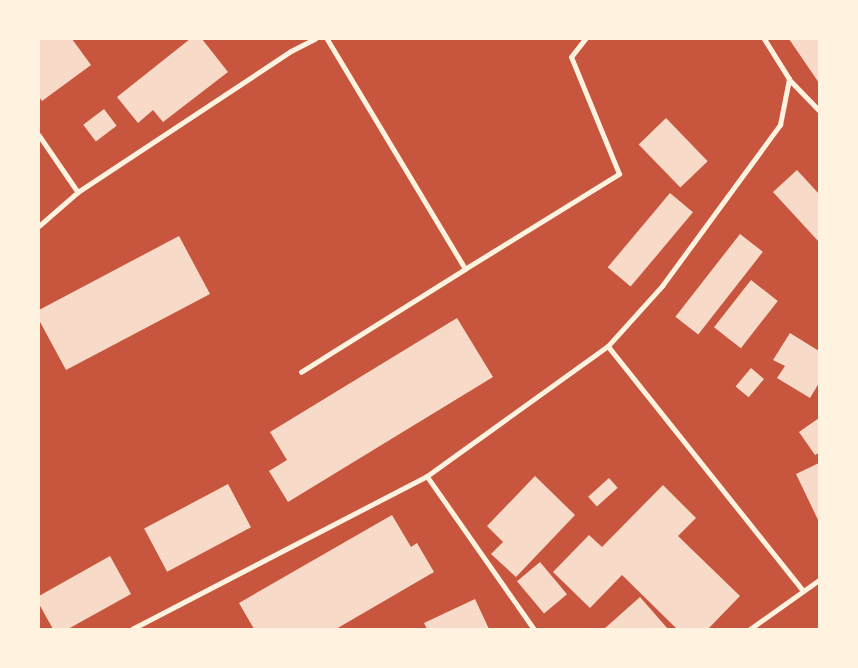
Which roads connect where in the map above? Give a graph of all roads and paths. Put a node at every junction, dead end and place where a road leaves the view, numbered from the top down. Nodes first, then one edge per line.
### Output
1 (315, 39) edge
2 (327, 39) edge
3 (585, 39) edge
4 (764, 39) edge
5 (789, 80) junction
6 (819, 110) edge
7 (39, 135) edge
8 (78, 192) junction
9 (39, 226) edge
10 (465, 269) junction
11 (608, 346) junction
12 (301, 372) dead end
13 (428, 476) junction
14 (819, 580) edge
15 (803, 590) junction
16 (132, 629) edge
17 (534, 629) edge
18 (750, 629) edge

1 - 8 lane
2 - 10 lane
3 - 10 lane
4 - 5 lane
5 - 6 lane
5 - 11 lane
7 - 8 lane
8 - 9 lane
10 - 12 lane
11 - 13 lane
11 - 15 lane
13 - 16 lane
13 - 17 lane
14 - 15 lane
15 - 18 lane

